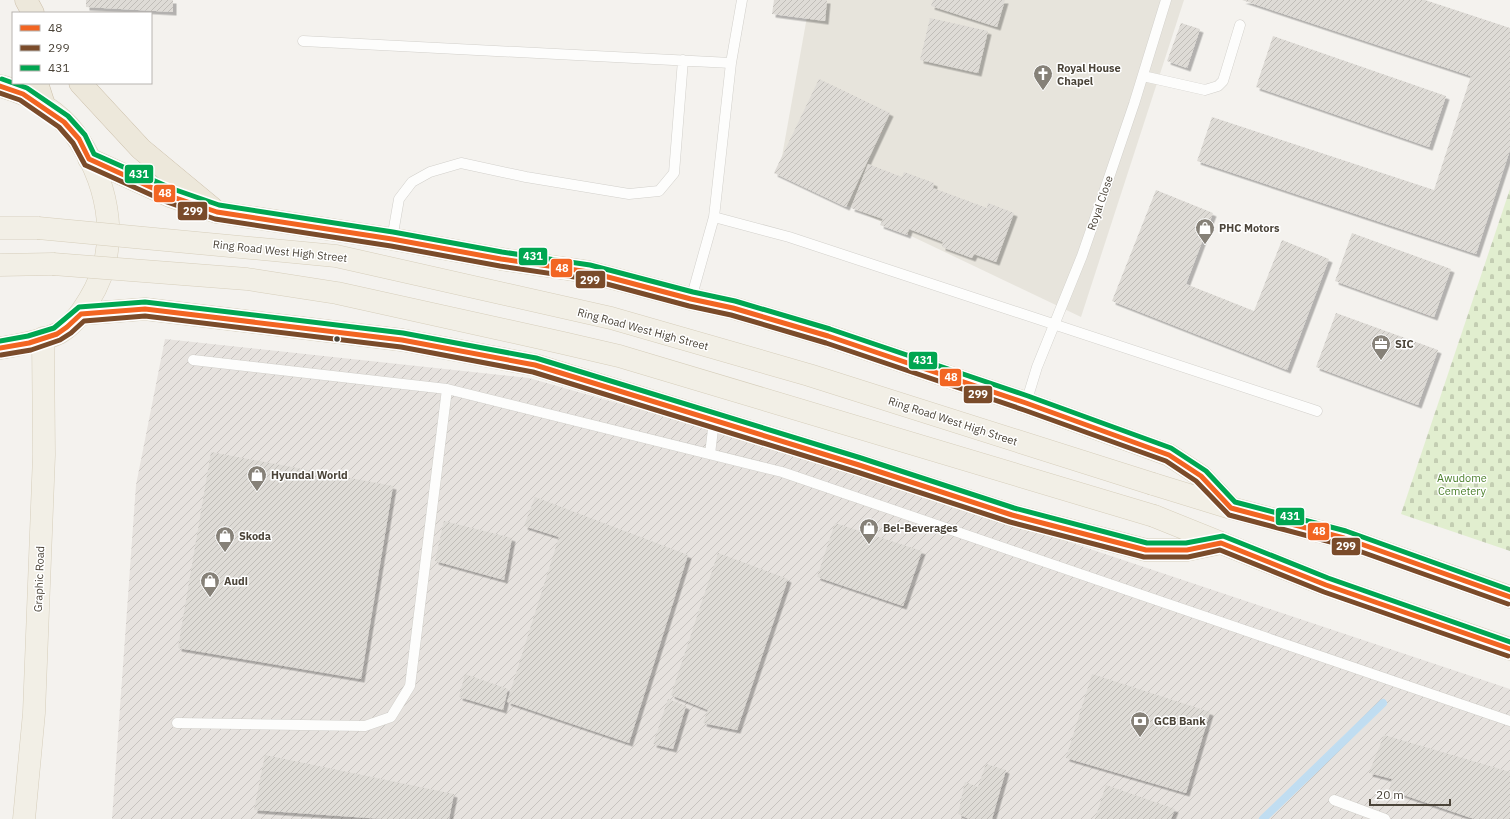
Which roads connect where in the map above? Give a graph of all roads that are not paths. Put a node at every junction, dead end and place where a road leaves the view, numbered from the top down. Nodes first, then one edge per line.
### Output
1 (22, 0) edge
2 (26, 0) edge
3 (742, 0) edge
4 (1166, 0) edge
5 (23, 12) edge
6 (32, 12) edge
7 (1240, 25) dead end
8 (303, 41) dead end
9 (683, 60) junction
10 (731, 63) junction
11 (1143, 76) junction
12 (37, 84) edge
13 (81, 84) edge
14 (0, 86) edge
15 (45, 108) junction
16 (89, 160) junction
17 (217, 212) junction
18 (714, 217) junction
19 (0, 228) edge
20 (392, 239) junction
21 (0, 265) edge
22 (691, 299) junction
23 (81, 314) junction
24 (1054, 325) junction
25 (43, 338) junction
26 (0, 348) edge
27 (194, 360) dead end
28 (447, 389) junction
29 (1026, 403) junction
30 (1317, 411) dead end
31 (714, 421) junction
32 (710, 454) junction
33 (1231, 508) junction
34 (1221, 543) junction
35 (1510, 597) edge
36 (1510, 649) edge
37 (1510, 721) edge
38 (177, 723) dead end
39 (1334, 800) dead end
40 (24, 819) edge
41 (1385, 819) edge

1 - 5 highway
2 - 6 highway
3 - 10 lane
4 - 11 lane, Royal Close
7 - 11 lane
8 - 9 lane
9 - 10 lane
9 - 20 lane
10 - 18 lane
11 - 24 lane, Royal Close
12 - 15 highway
13 - 17 highway
14 - 15 main road
15 - 16 main road
16 - 17 main road
16 - 23 main road
17 - 20 main road
18 - 22 lane
18 - 24 lane
19 - 33 main road, Ring Road West High Street, bridge
20 - 22 main road
21 - 34 main road, bridge
22 - 29 main road
23 - 25 main road
23 - 31 main road
24 - 29 lane, Royal Close
24 - 30 lane
25 - 26 main road
25 - 40 main road, Graphic Road
27 - 28 lane
28 - 32 lane
28 - 38 lane
29 - 33 main road
31 - 32 lane
31 - 34 main road
32 - 37 lane
33 - 35 main road, Ring Road West High Street
34 - 36 main road
39 - 41 lane

